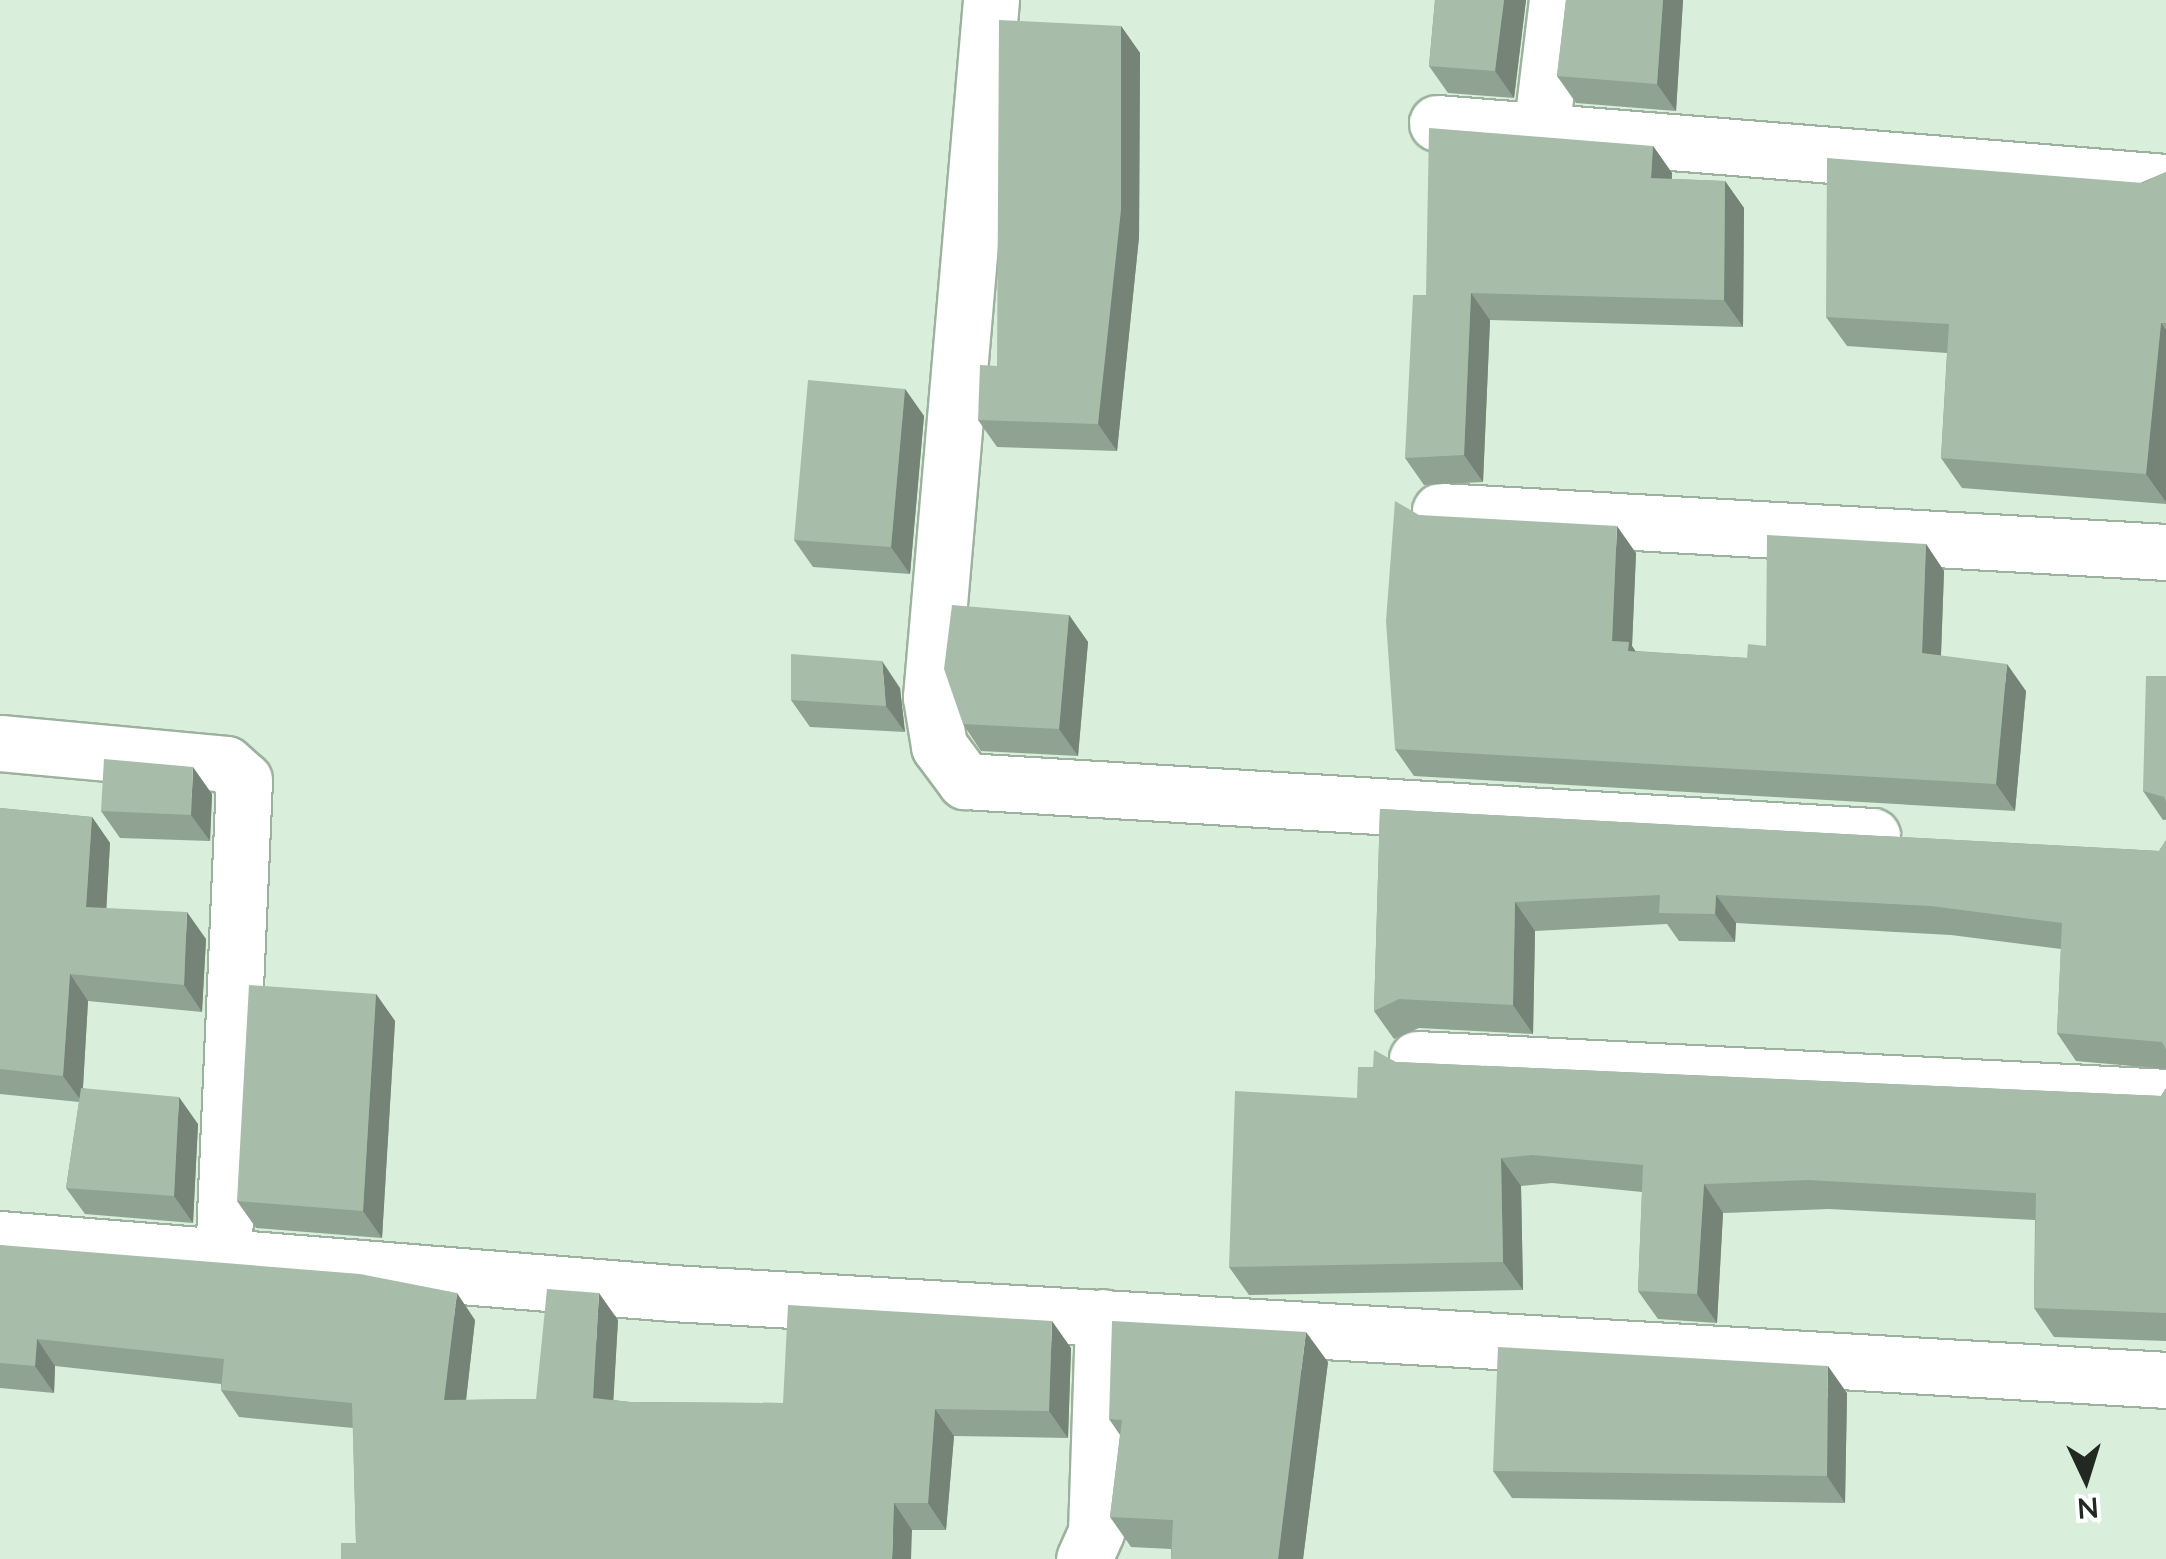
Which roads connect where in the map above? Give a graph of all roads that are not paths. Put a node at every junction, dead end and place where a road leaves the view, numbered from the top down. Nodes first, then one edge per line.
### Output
1 (991, 0) edge
2 (1557, 0) edge
3 (1437, 124) edge
4 (1541, 132) junction
5 (2166, 182) edge
6 (1440, 511) dead end
7 (2166, 552) edge
8 (0, 743) edge
9 (1931, 839) edge
10 (1417, 1059) edge
11 (2166, 1096) edge
12 (0, 1239) edge
13 (222, 1256) junction
14 (1103, 1318) junction
15 (2166, 1380) edge
16 (1084, 1559) edge

1 - 9 street
2 - 4 street
3 - 4 street
4 - 5 street
6 - 7 street
8 - 13 street
10 - 11 street
12 - 13 street
13 - 14 street
14 - 15 street
14 - 16 street

